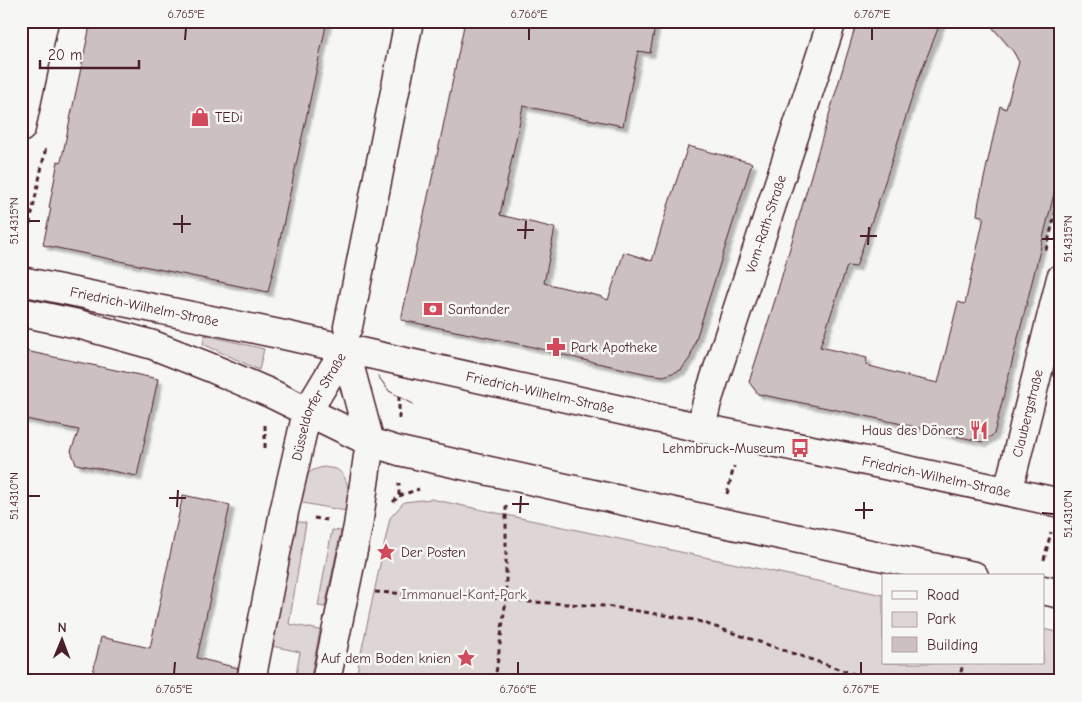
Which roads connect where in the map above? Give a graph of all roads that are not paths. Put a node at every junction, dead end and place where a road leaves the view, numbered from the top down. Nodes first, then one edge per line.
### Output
1 (44, 21) edge
2 (409, 21) edge
3 (832, 21) edge
4 (21, 128) edge
5 (1061, 278) edge
6 (21, 281) edge
7 (21, 312) edge
8 (347, 338) junction
9 (307, 412) junction
10 (701, 428) junction
11 (370, 442) junction
12 (1008, 491) junction
13 (1061, 503) edge
14 (965, 574) edge
15 (1044, 590) edge
16 (1061, 594) edge
17 (250, 681) edge
18 (326, 681) edge

1 - 4 main road
2 - 8 main road, Düsseldorfer Straße
3 - 10 main road, Vom-Rath-Straße
5 - 12 main road, Claubergstraße
6 - 8 main road, Friedrich-Wilhelm-Straße
7 - 9 main road
8 - 9 main road, Düsseldorfer Straße
8 - 10 main road, Friedrich-Wilhelm-Straße
8 - 11 main road, Düsseldorfer Straße
9 - 11 main road
9 - 17 main road, Düsseldorfer Straße
10 - 12 main road, Friedrich-Wilhelm-Straße
11 - 14 main road
11 - 18 main road, Düsseldorfer Straße
12 - 13 main road, Friedrich-Wilhelm-Straße
15 - 16 main road

